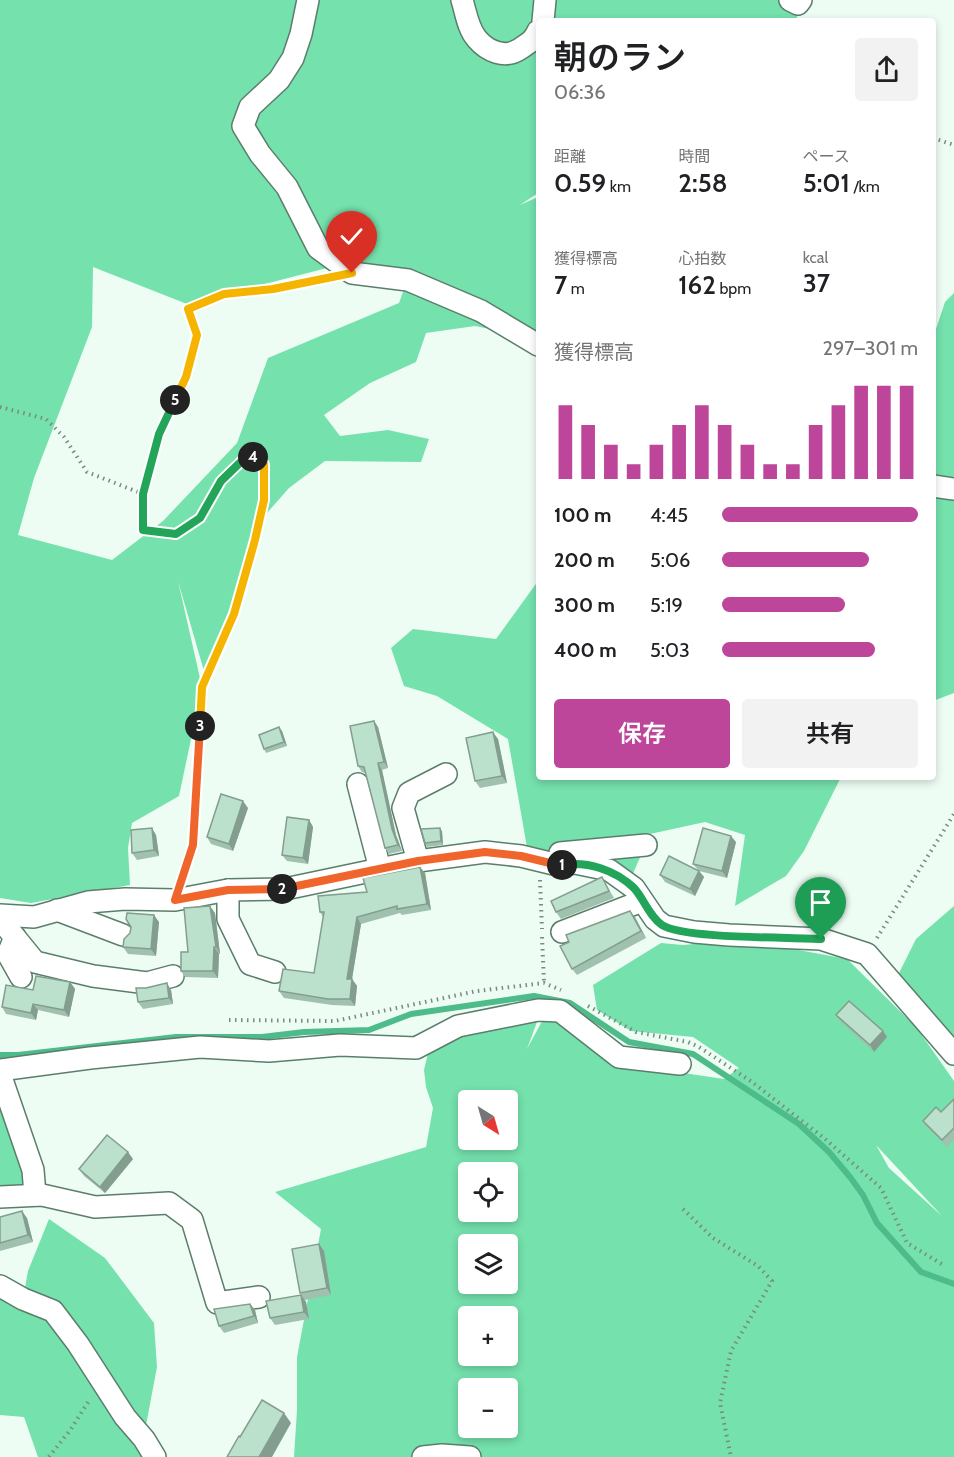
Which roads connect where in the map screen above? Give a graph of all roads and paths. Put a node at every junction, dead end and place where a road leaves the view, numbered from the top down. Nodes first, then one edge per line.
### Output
1 (308, 0) edge
2 (462, 0) edge
3 (545, 0) edge
4 (790, 0) edge
5 (801, 0) edge
6 (543, 18) edge
7 (536, 36) edge
8 (936, 139) edge
9 (954, 145) edge
10 (352, 273) junction
11 (536, 344) edge
12 (0, 407) edge
13 (936, 486) edge
14 (954, 489) edge
15 (143, 494) junction
16 (446, 774) dead end
17 (358, 784) dead end
18 (954, 813) edge
19 (646, 845) dead end
20 (531, 859) junction
21 (418, 861) junction
22 (380, 870) junction
23 (228, 890) junction
24 (175, 900) junction
25 (642, 901) junction
26 (57, 910) junction
27 (0, 917) edge
28 (562, 932) dead end
29 (123, 935) dead end
30 (15, 937) junction
31 (867, 954) junction
32 (275, 972) dead end
33 (173, 976) dead end
34 (21, 977) dead end
35 (544, 983) dead end
36 (954, 1054) edge
37 (680, 1064) dead end
38 (0, 1070) edge
39 (0, 1074) edge
40 (35, 1195) junction
41 (0, 1197) edge
42 (683, 1209) dead end
43 (0, 1287) edge
44 (259, 1297) dead end
45 (102, 1381) junction
46 (49, 1457) edge
47 (155, 1457) edge
48 (423, 1457) edge
49 (470, 1457) edge
50 (731, 1457) edge

1 - 10 street
2 - 7 street
3 - 6 street
4 - 5 street
8 - 9 path
10 - 11 street
10 - 15 path
12 - 15 path
13 - 14 street
15 - 24 path
16 - 21 street
17 - 22 street
18 - 31 path
19 - 20 street
20 - 21 street
20 - 25 street
20 - 35 path
21 - 22 street
22 - 23 street
23 - 24 street
23 - 32 street
24 - 26 street
25 - 28 street
25 - 31 street
26 - 27 street
26 - 29 street
27 - 30 street
30 - 33 street
30 - 34 street
31 - 36 street
37 - 38 street
39 - 40 street
40 - 41 street
40 - 44 street
42 - 50 path
43 - 45 street
45 - 46 path
45 - 47 street
48 - 49 street

